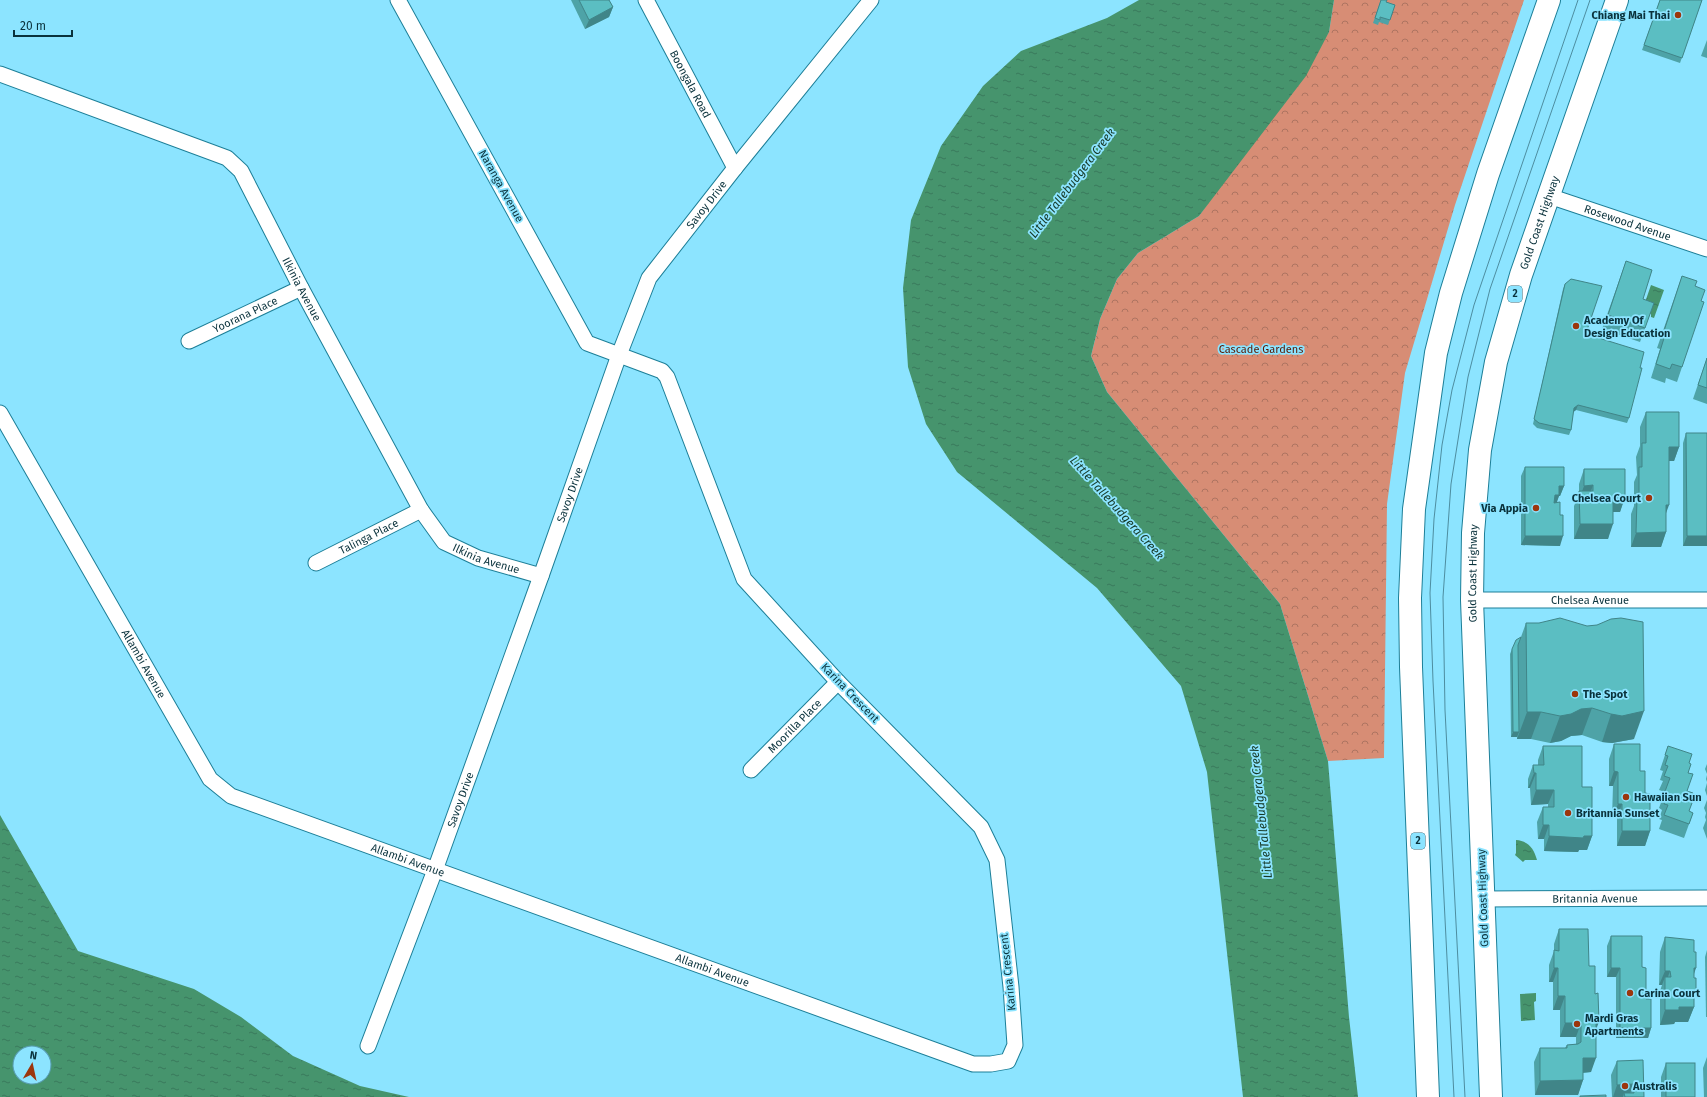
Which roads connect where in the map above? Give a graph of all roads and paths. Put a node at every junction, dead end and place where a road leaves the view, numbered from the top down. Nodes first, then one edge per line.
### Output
1 (398, 0) edge
2 (646, 0) edge
3 (871, 0) edge
4 (1549, 0) edge
5 (1617, 0) edge
6 (0, 74) edge
7 (735, 168) junction
8 (1549, 196) junction
9 (1707, 249) edge
10 (301, 288) junction
11 (189, 341) dead end
12 (619, 355) junction
13 (0, 413) edge
14 (422, 510) junction
15 (316, 563) dead end
16 (541, 576) junction
17 (1472, 600) junction
18 (1707, 600) edge
19 (838, 682) junction
20 (751, 770) dead end
21 (435, 870) junction
22 (1707, 898) edge
23 (1482, 899) junction
24 (368, 1046) dead end
25 (1008, 1061) joint
26 (1428, 1097) edge
27 (1491, 1097) edge

1 - 12 street, Naranga Avenue
2 - 7 street, Boongala Road
3 - 7 street, Savoy Drive
4 - 26 highway, 2
5 - 8 highway, Gold Coast Highway / 2
6 - 10 street, Ilkinia Avenue
7 - 12 street, Savoy Drive
8 - 9 street, Rosewood Avenue
8 - 17 highway, Gold Coast Highway / 2
10 - 11 street, Yoorana Place
10 - 14 street, Ilkinia Avenue
12 - 16 street, Savoy Drive
12 - 19 street, Karina Crescent
13 - 21 street, Allambi Avenue
14 - 15 street, Talinga Place
14 - 16 street, Ilkinia Avenue
16 - 21 street, Savoy Drive
17 - 18 street, Chelsea Avenue
17 - 23 highway, Gold Coast Highway / 2
19 - 20 street, Moorilla Place
19 - 25 street, Karina Crescent
21 - 24 street, Savoy Drive
21 - 25 street, Allambi Avenue
22 - 23 street, Britannia Avenue
23 - 27 highway, Gold Coast Highway / 2

